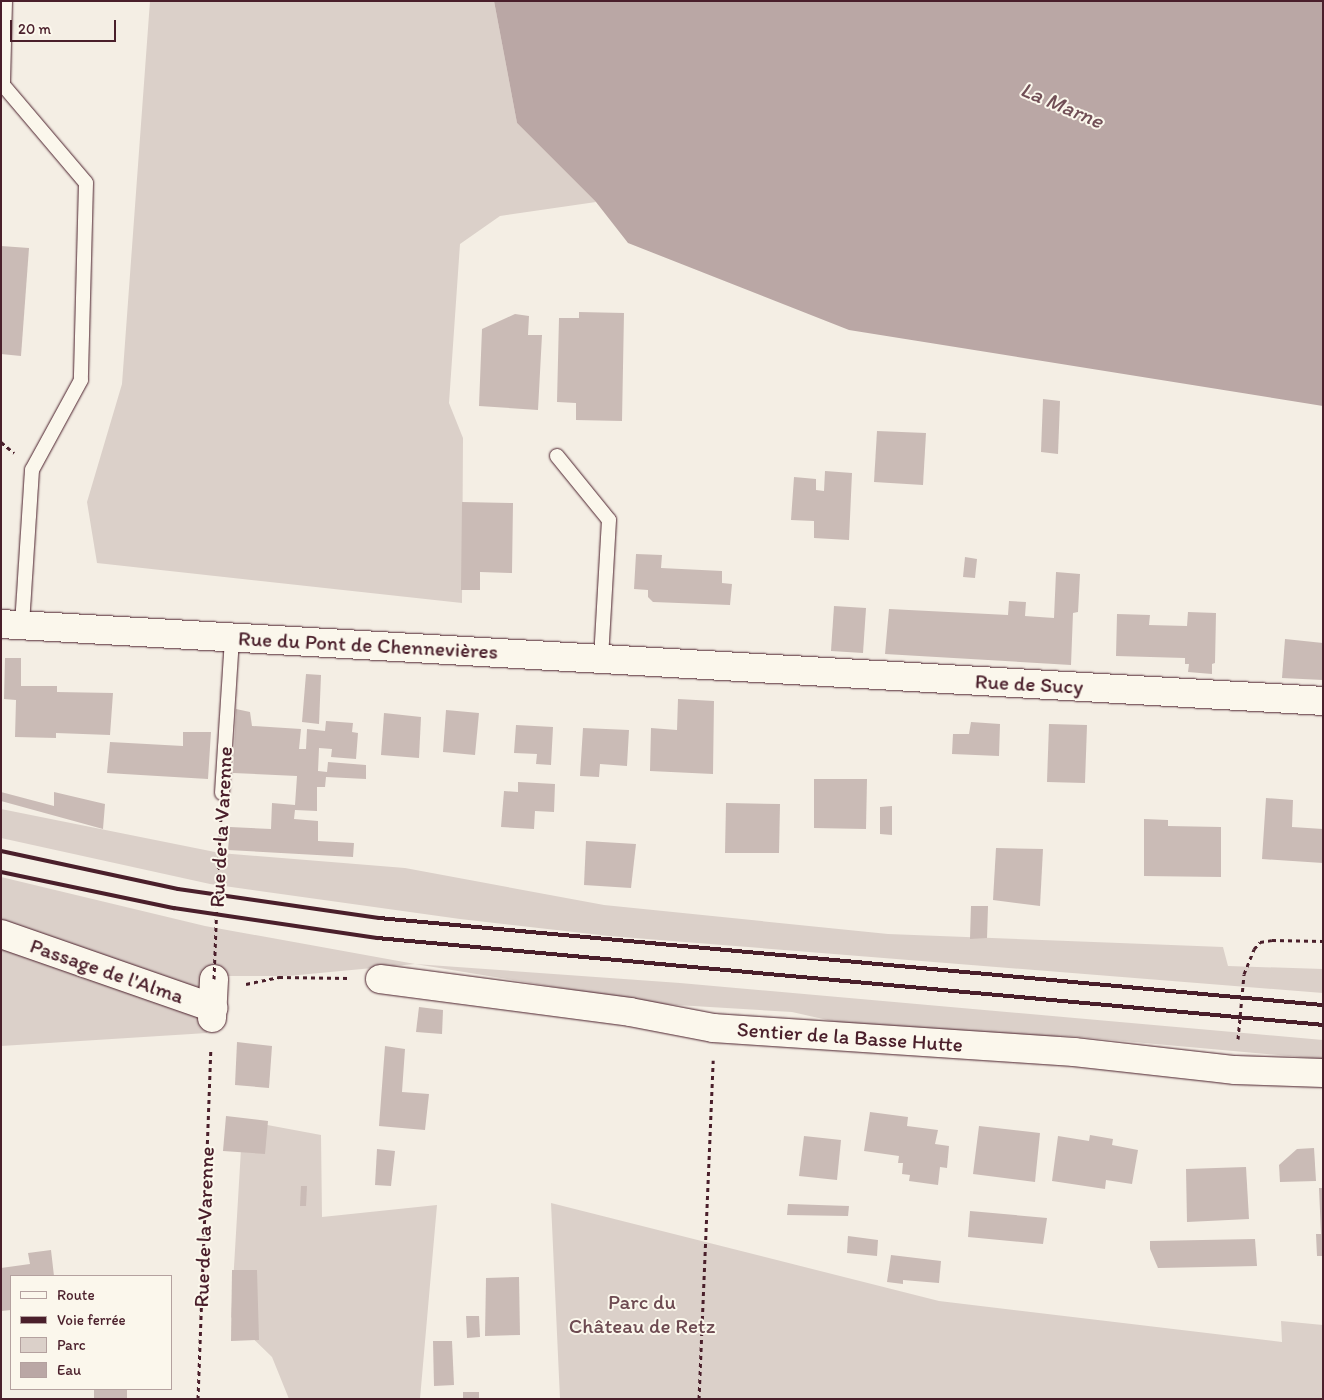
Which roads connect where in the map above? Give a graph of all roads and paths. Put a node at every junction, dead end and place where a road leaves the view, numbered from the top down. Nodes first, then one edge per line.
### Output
1 (5, 1) edge
2 (557, 456) dead end
3 (11, 624) edge
4 (232, 637) junction
5 (601, 659) junction
6 (735, 667) joint
7 (1323, 701) edge
8 (222, 793) joint
9 (1, 934) edge
10 (1323, 941) edge
11 (380, 979) joint
12 (219, 994) junction
13 (210, 1055) dead end
14 (1235, 1070) junction
15 (1323, 1073) edge
16 (712, 1084) dead end
17 (198, 1399) edge
18 (699, 1399) edge

1 - 3 lane
2 - 5 lane
3 - 4 main road, Rue du Pont de Chennevières
4 - 5 main road, Rue du Pont de Chennevières
4 - 8 lane, Rue de la Varenne
5 - 6 main road, Rue du Pont de Chennevières
6 - 7 main road, Rue de Sucy
8 - 12 path, Rue de la Varenne, bridge
9 - 12 main road, Passage de l'Alma
10 - 14 path
11 - 12 path
11 - 14 main road, Sentier de la Basse Hutte
13 - 17 path, Rue de la Varenne
14 - 15 main road, Sentier de la Basse Hutte
16 - 18 path

